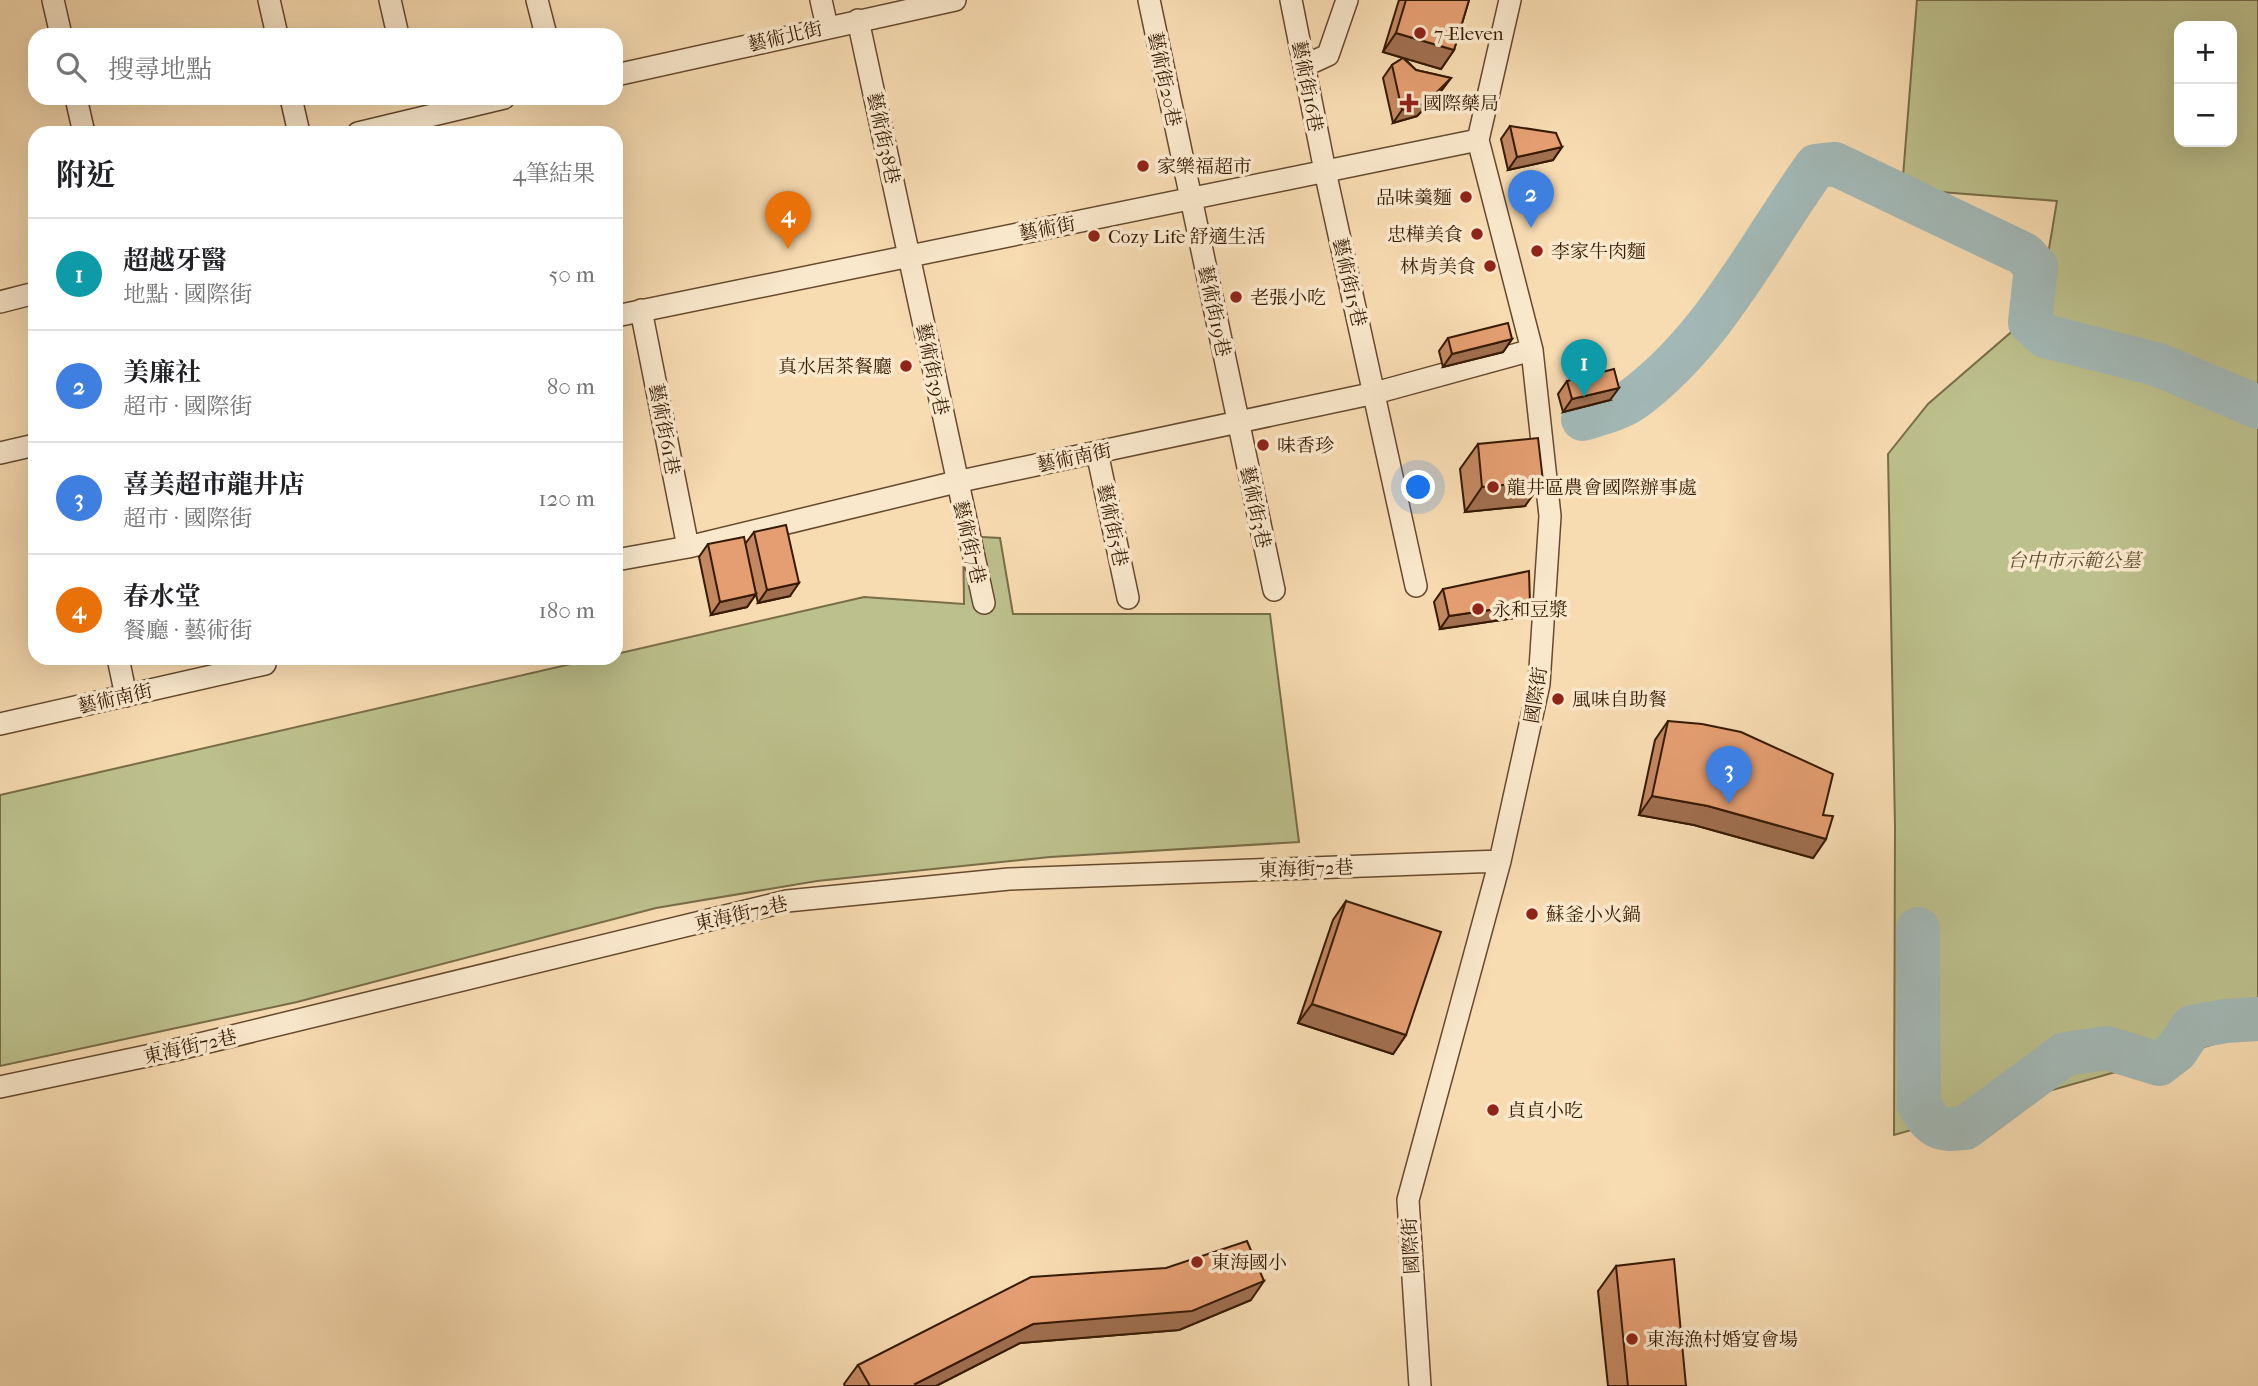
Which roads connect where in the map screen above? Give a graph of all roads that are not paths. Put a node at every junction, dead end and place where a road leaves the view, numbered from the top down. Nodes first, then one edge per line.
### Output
1 (53, 0) edge
2 (269, 0) edge
3 (390, 0) edge
4 (537, 0) edge
5 (821, 0) edge
6 (956, 0) edge
7 (1149, 0) edge
8 (1291, 0) edge
9 (1347, 0) edge
10 (1510, 0) edge
11 (858, 20) junction
12 (827, 27) junction
13 (60, 28) edge
14 (275, 28) edge
15 (396, 28) edge
16 (543, 28) edge
17 (1304, 66) junction
18 (623, 73) edge
19 (78, 105) edge
20 (293, 105) edge
21 (441, 105) edge
22 (414, 108) edge
23 (83, 126) edge
24 (297, 126) edge
25 (374, 126) edge
26 (1478, 140) junction
27 (1325, 171) junction
28 (1191, 199) junction
29 (910, 256) junction
30 (28, 295) edge
31 (0, 302) edge
32 (641, 310) junction
33 (623, 314) edge
34 (1532, 350) junction
35 (1375, 393) junction
36 (1238, 424) junction
37 (28, 447) edge
38 (1097, 452) junction
39 (0, 453) edge
40 (956, 482) junction
41 (688, 547) junction
42 (623, 559) edge
43 (1416, 586) dead end
44 (1274, 590) dead end
45 (1128, 598) dead end
46 (984, 603) dead end
47 (119, 665) edge
48 (257, 665) edge
49 (126, 696) junction
50 (0, 723) edge
51 (1500, 861) junction
52 (0, 1087) edge
53 (1420, 1386) edge

1 - 13 street
2 - 14 street
3 - 15 street
4 - 16 street
5 - 12 street
6 - 11 street, 藝術北街
7 - 28 street, 藝術街20巷
8 - 17 street, 藝術街16巷
9 - 17 street
10 - 26 street, 國際街
11 - 12 street, 藝術北街
11 - 29 street, 藝術街38巷
12 - 18 street, 藝術北街
17 - 27 street, 藝術街16巷
19 - 23 street
20 - 24 street
21 - 22 street
22 - 25 street
26 - 27 street, 藝術街
26 - 34 street, 國際街
27 - 28 street, 藝術街
27 - 35 street, 藝術街15巷
28 - 29 street, 藝術街
28 - 36 street, 藝術街19巷
29 - 32 street, 藝術街
29 - 40 street, 藝術街39巷
30 - 31 street
32 - 33 street, 藝術街
32 - 41 street, 藝術街61巷
34 - 35 street, 藝術南街
34 - 51 street, 國際街
35 - 36 street, 藝術南街
35 - 43 street, 藝術街15巷
36 - 38 street, 藝術南街
36 - 44 street, 藝術街3巷
37 - 39 street
38 - 40 street, 藝術南街
38 - 45 street, 藝術街5巷
40 - 41 street, 藝術南街
40 - 46 street, 藝術街7巷
41 - 42 street, 藝術南街
47 - 49 street
48 - 49 street, 藝術南街
49 - 50 street, 藝術南街
51 - 52 street, 東海街72巷
51 - 53 street, 國際街

